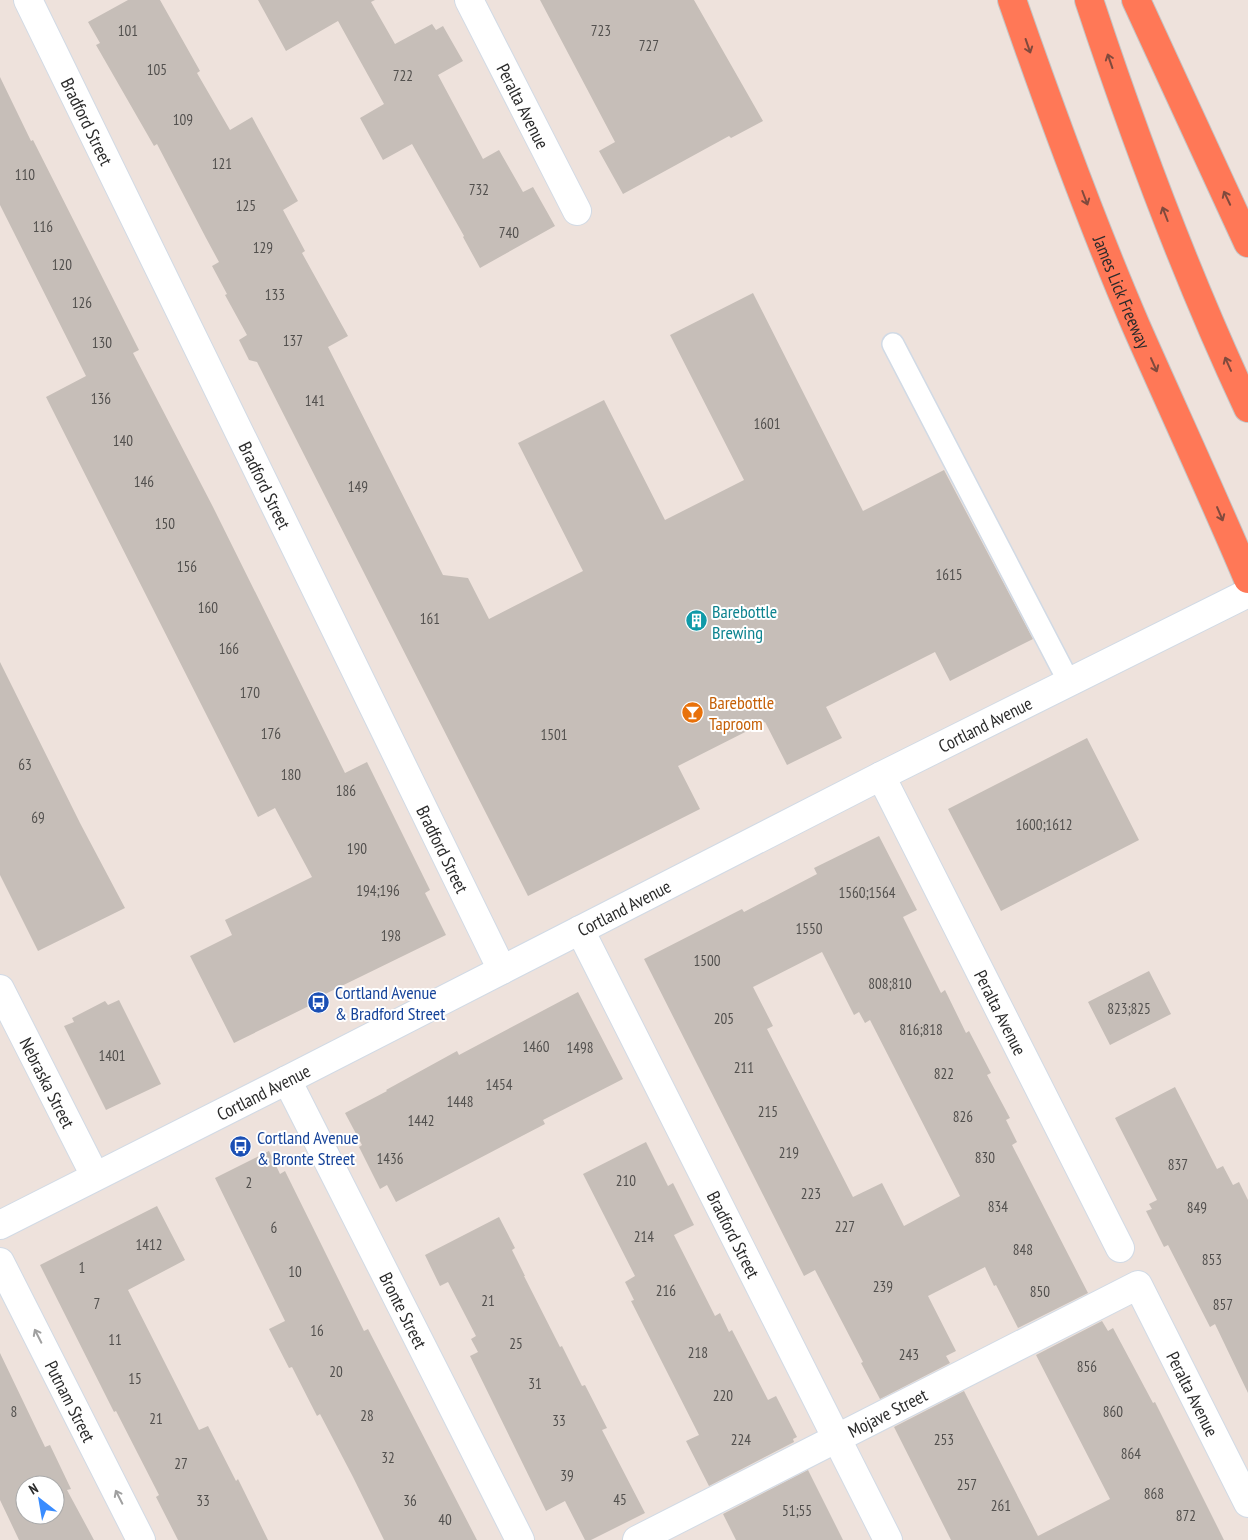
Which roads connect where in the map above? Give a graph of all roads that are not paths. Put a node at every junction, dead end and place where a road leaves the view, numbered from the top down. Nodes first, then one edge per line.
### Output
1 (28, 0) edge
2 (470, 0) edge
3 (1012, 0) edge
4 (1089, 0) edge
5 (1136, 0) edge
6 (577, 211) dead end
7 (1248, 243) edge
8 (893, 344) dead end
9 (1248, 408) edge
10 (1248, 579) edge
11 (1248, 593) edge
12 (1069, 682) junction
13 (881, 776) junction
14 (580, 930) junction
15 (502, 970) junction
16 (0, 989) edge
17 (287, 1080) junction
18 (96, 1176) junction
19 (0, 1225) edge
20 (1120, 1248) dead end
21 (0, 1262) edge
22 (1138, 1285) joint
23 (837, 1438) junction
24 (1248, 1503) edge
25 (142, 1540) edge
26 (520, 1540) edge
27 (636, 1540) edge
28 (888, 1540) edge

1 - 15 street, Bradford Street
2 - 6 street, Peralta Avenue
3 -> 10 highway, James Lick Freeway
9 -> 4 highway
7 -> 5 highway
8 - 12 lane
11 - 12 street, Cortland Avenue
12 - 13 street, Cortland Avenue
13 - 14 street, Cortland Avenue
13 - 20 street, Peralta Avenue
14 - 15 street, Cortland Avenue
14 - 23 street, Bradford Street
15 - 17 street, Cortland Avenue
16 - 18 street, Nebraska Street
17 - 18 street, Cortland Avenue
17 - 26 street, Bronte Street
18 - 19 street, Cortland Avenue
25 -> 21 street, Putnam Street
22 - 23 street, Mojave Street
22 - 24 street, Peralta Avenue
23 - 27 street, Mojave Street
23 - 28 street, Bradford Street

